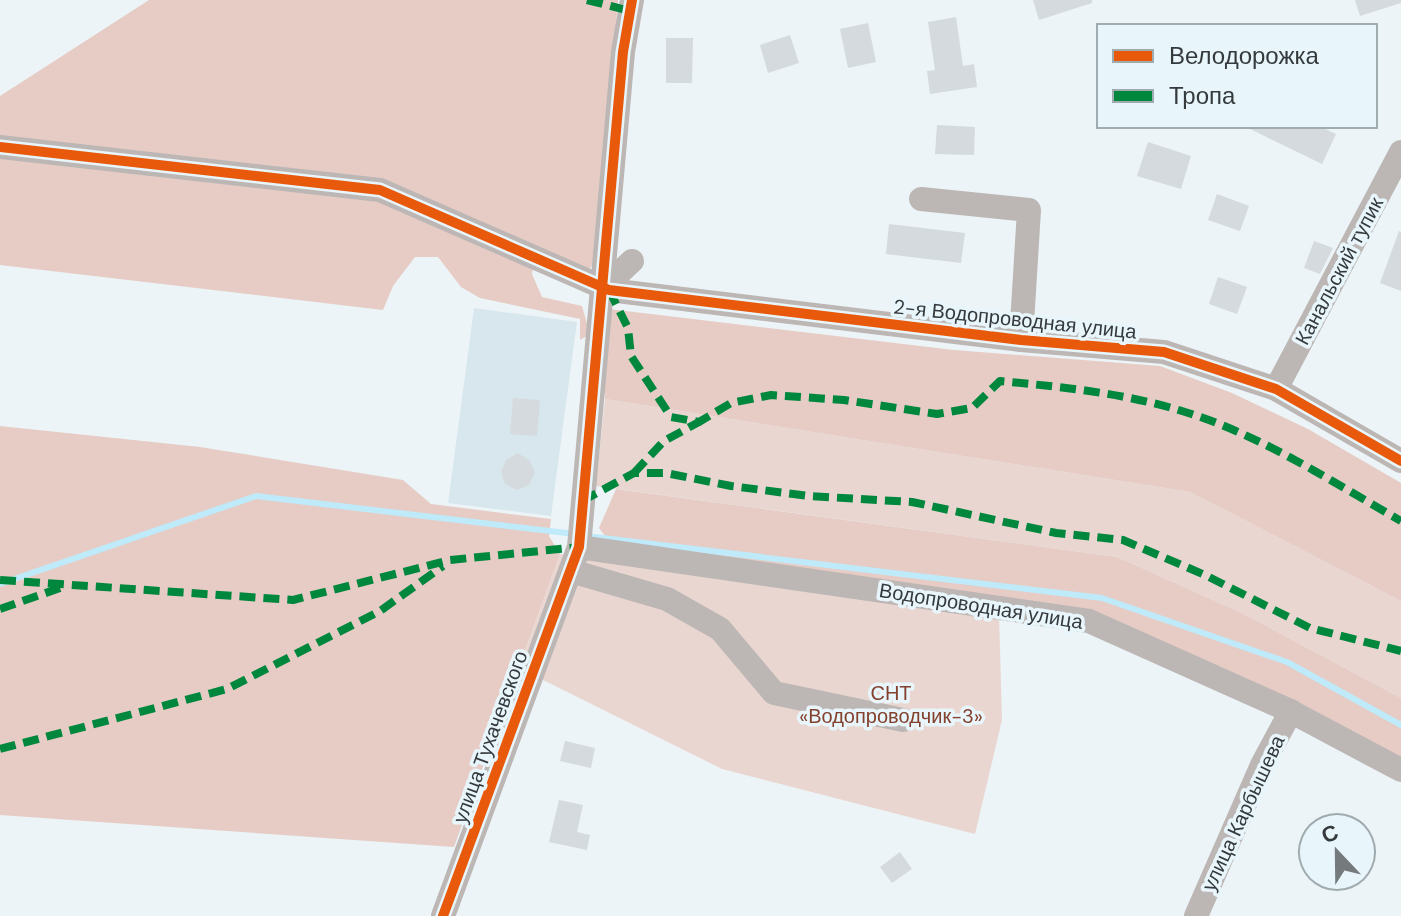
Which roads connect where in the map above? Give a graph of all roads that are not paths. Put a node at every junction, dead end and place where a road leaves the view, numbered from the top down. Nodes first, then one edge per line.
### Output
1 (632, 0) edge
2 (0, 147) edge
3 (1401, 152) edge
4 (921, 199) dead end
5 (632, 261) dead end
6 (602, 289) junction
7 (1021, 340) junction
8 (1276, 389) junction
9 (1401, 461) edge
10 (579, 547) junction
11 (571, 571) junction
12 (1291, 711) junction
13 (903, 720) dead end
14 (1401, 770) edge
15 (443, 916) edge
16 (1196, 916) edge

1 - 6 street, улица Тухачевского
2 - 6 street, 2-я Водопроводная улица
3 - 8 street, Канальский тупик
4 - 7 street
5 - 6 street
6 - 7 street, 2-я Водопроводная улица
6 - 10 street, улица Тухачевского
7 - 8 street, 2-я Водопроводная улица
8 - 9 street, 2-я Водопроводная улица
10 - 11 street, улица Тухачевского
10 - 12 street, Водопроводная улица
11 - 13 street
11 - 15 street, улица Тухачевского
12 - 14 street, Водопроводная улица
12 - 16 street, улица Карбышева

